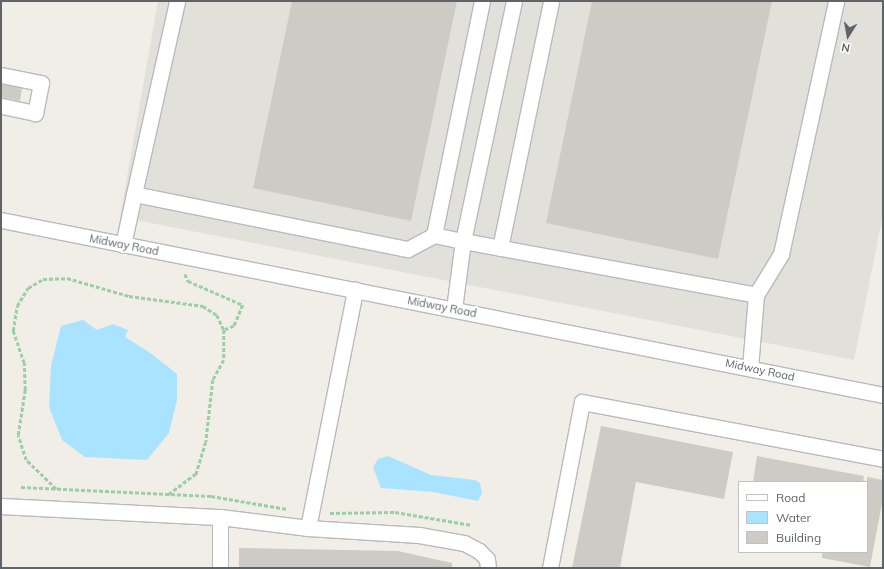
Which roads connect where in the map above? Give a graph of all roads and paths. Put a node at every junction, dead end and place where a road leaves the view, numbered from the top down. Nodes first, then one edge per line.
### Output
1 (177, 1) edge
2 (482, 1) edge
3 (514, 1) edge
4 (551, 1) edge
5 (836, 1) edge
6 (1, 75) edge
7 (1, 106) edge
8 (134, 194) junction
9 (5, 218) edge
10 (434, 235) junction
11 (462, 241) junction
12 (123, 245) junction
13 (500, 248) junction
14 (186, 274) dead end
15 (355, 290) junction
16 (756, 295) junction
17 (454, 309) junction
18 (224, 330) junction
19 (750, 368) junction
20 (883, 395) edge
21 (883, 459) edge
22 (21, 487) dead end
23 (56, 488) junction
24 (169, 494) junction
25 (1, 506) edge
26 (220, 517) junction
27 (310, 521) junction
28 (472, 525) dead end
29 (220, 568) edge
30 (488, 568) edge
31 (550, 568) edge

1 - 8 street
2 - 10 street
3 - 11 street
4 - 13 street
5 - 16 street
6 - 7 street
8 - 10 street
8 - 12 street
9 - 12 street, Midway Road
10 - 11 street
11 - 13 street
11 - 17 street
12 - 15 street, Midway Road
13 - 16 street
14 - 18 path
15 - 17 street, Midway Road
15 - 27 street
16 - 19 street
17 - 19 street, Midway Road
18 - 23 path
18 - 24 path
19 - 20 street, Midway Road
21 - 31 street
22 - 23 path
23 - 24 path
24 - 27 path
25 - 26 street
26 - 27 street
26 - 29 street
27 - 28 path
27 - 30 street

